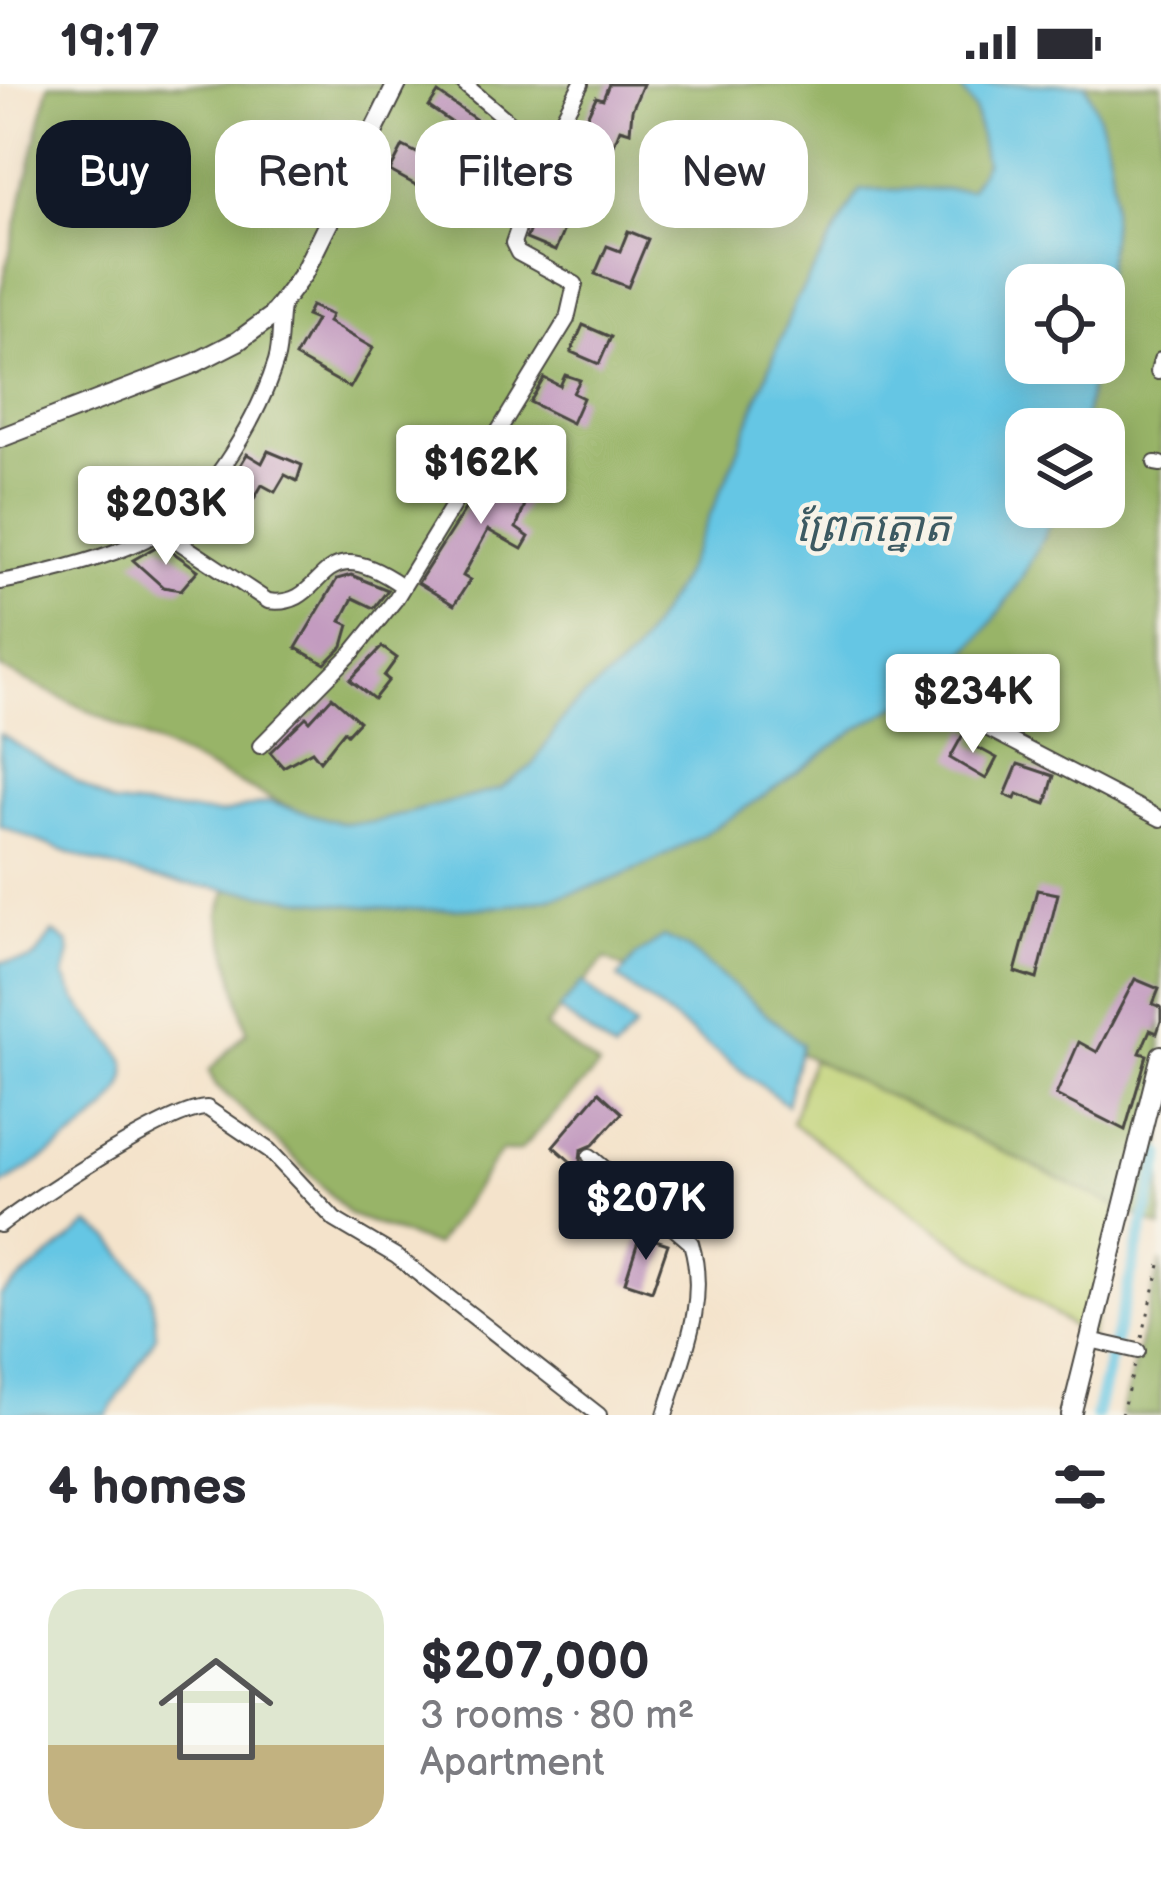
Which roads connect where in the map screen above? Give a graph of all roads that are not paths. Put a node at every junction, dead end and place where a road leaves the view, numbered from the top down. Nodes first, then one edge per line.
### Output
1 (397, 84) edge
2 (464, 84) edge
3 (581, 84) edge
4 (507, 120) edge
5 (562, 120) edge
6 (518, 228) edge
7 (283, 304) junction
8 (0, 438) edge
9 (162, 531) junction
10 (0, 582) edge
11 (401, 585) junction
12 (977, 723) dead end
13 (260, 746) dead end
14 (1161, 819) edge
15 (1161, 1055) edge
16 (590, 1156) dead end
17 (0, 1225) edge
18 (1097, 1341) junction
19 (1132, 1349) road end
20 (599, 1415) edge
21 (665, 1415) edge
22 (1071, 1415) edge

1 - 7 main road
2 - 4 street
3 - 5 street
6 - 11 street
7 - 8 main road
7 - 9 street
9 - 10 street
9 - 11 street
11 - 13 street
12 - 14 street
15 - 18 main road
16 - 21 street
17 - 20 street
18 - 19 street
18 - 22 main road

